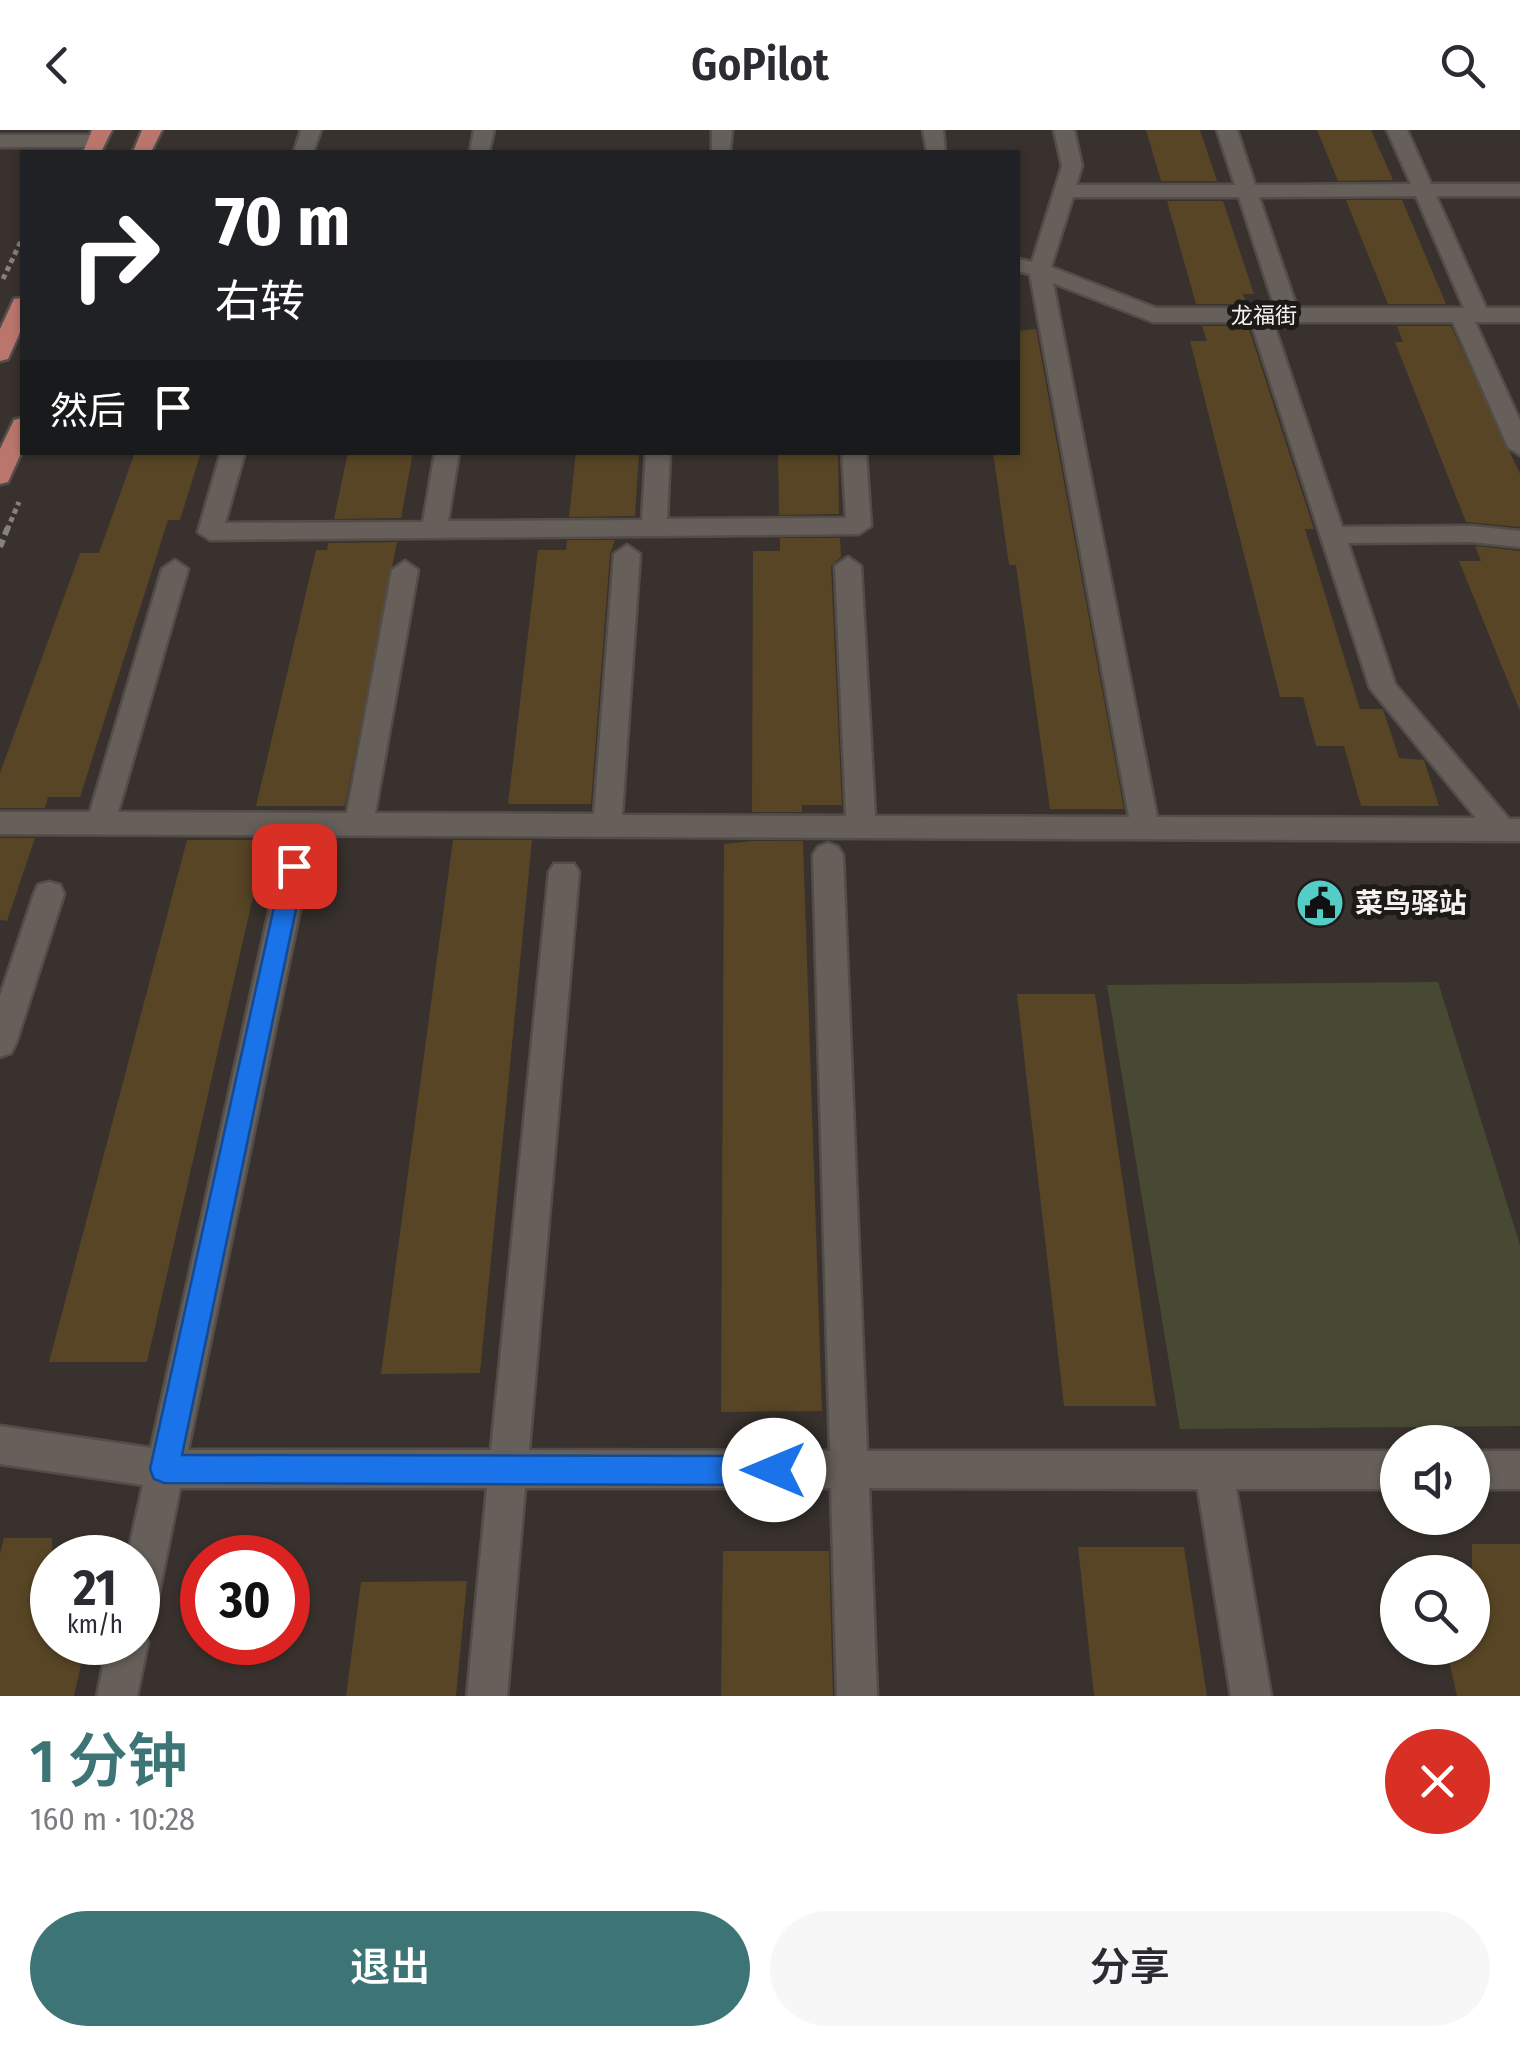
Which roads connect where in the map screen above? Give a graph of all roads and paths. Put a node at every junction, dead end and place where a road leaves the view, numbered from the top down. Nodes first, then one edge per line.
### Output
1 (1064, 130) edge
2 (1227, 130) edge
3 (1396, 130) edge
4 (0, 141) edge
5 (97, 141) edge
6 (1246, 190) junction
7 (1424, 190) junction
8 (1520, 190) edge
9 (1065, 191) junction
10 (20, 243) edge
11 (1029, 268) edge
12 (0, 285) edge
13 (20, 309) edge
14 (1288, 315) junction
15 (1470, 315) junction
16 (1520, 315) edge
17 (1260, 316) junction
18 (0, 354) edge
19 (20, 430) edge
20 (1520, 447) edge
21 (232, 455) edge
22 (446, 455) edge
23 (658, 455) edge
24 (854, 455) edge
25 (0, 476) edge
26 (654, 528) junction
27 (434, 530) junction
28 (1332, 535) junction
29 (1520, 539) edge
30 (626, 554) dead end
31 (848, 566) dead end
32 (176, 568) dead end
33 (405, 570) dead end
34 (0, 823) edge
35 (101, 824) junction
36 (360, 824) junction
37 (607, 826) junction
38 (861, 826) junction
39 (1144, 828) junction
40 (1511, 830) edge
41 (828, 856) dead end
42 (294, 866) dead end
43 (564, 872) dead end
44 (49, 894) dead end
45 (0, 1043) edge
46 (0, 1445) edge
47 (164, 1469) junction
48 (849, 1470) junction
49 (1214, 1470) junction
50 (1380, 1470) edge
51 (1490, 1470) edge
52 (1520, 1470) edge
53 (508, 1471) junction
54 (151, 1535) edge
55 (123, 1665) edge
56 (117, 1696) edge
57 (487, 1696) edge
58 (857, 1696) edge
59 (1251, 1696) edge

1 - 9 street
2 - 6 street
3 - 7 street
4 - 5 street
6 - 7 street
6 - 9 street
6 - 14 street
7 - 8 street
7 - 15 street
9 - 11 street
10 - 12 path
11 - 17 street, 龙福街
11 - 39 street
13 - 18 main road
14 - 15 street, 龙福街
14 - 17 street, 龙福街
15 - 16 street, 龙福街
15 - 20 street
17 - 28 street
19 - 25 main road
21 - 27 street
22 - 27 street
23 - 26 street
24 - 26 street
26 - 27 street
28 - 29 street
28 - 40 street
30 - 37 street
31 - 38 street
32 - 35 street
33 - 36 street
34 - 35 street
35 - 36 street
36 - 37 street
37 - 38 street
38 - 39 street
39 - 40 street
41 - 48 street
42 - 47 street
43 - 53 street
44 - 45 street
46 - 47 street
47 - 53 street
47 - 54 street
48 - 49 street
48 - 53 street
48 - 58 street
49 - 50 street
49 - 59 street
51 - 52 street
53 - 57 street
55 - 56 street

